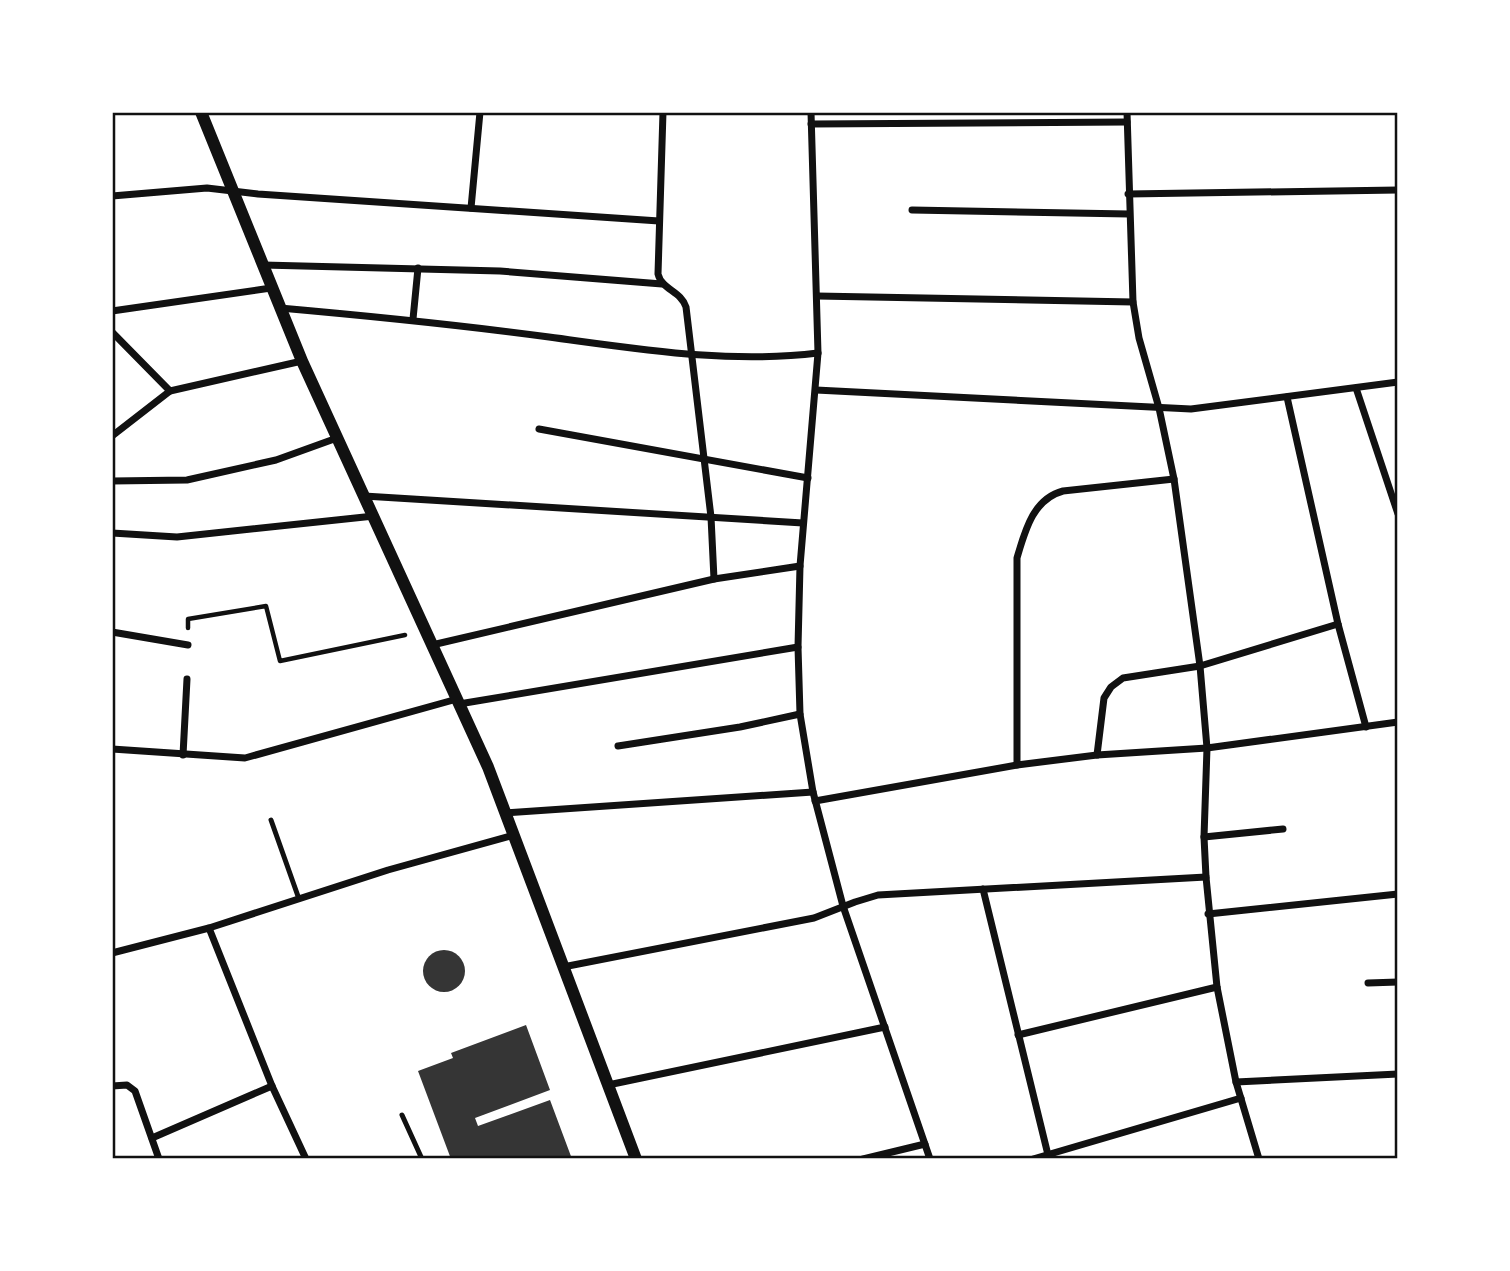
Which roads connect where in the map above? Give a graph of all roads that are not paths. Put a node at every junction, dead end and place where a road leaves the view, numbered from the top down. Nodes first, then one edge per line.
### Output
1 (201, 112) edge
2 (480, 112) edge
3 (663, 112) edge
4 (811, 112) edge
5 (1127, 112) edge
6 (1127, 121) junction
7 (811, 124) junction
8 (233, 190) junction
9 (1398, 190) edge
10 (1128, 194) junction
11 (112, 196) edge
12 (471, 208) junction
13 (912, 210) dead end
14 (1129, 214) junction
15 (659, 221) junction
16 (262, 265) junction
17 (418, 268) junction
18 (662, 284) junction
19 (271, 288) junction
20 (817, 296) junction
21 (1133, 302) junction
22 (280, 308) junction
23 (112, 311) edge
24 (414, 319) junction
25 (112, 332) edge
26 (818, 353) junction
27 (691, 355) junction
28 (302, 361) junction
29 (1398, 382) edge
30 (1356, 388) junction
31 (816, 390) junction
32 (170, 391) junction
33 (1287, 397) junction
34 (1159, 408) junction
35 (539, 429) dead end
36 (112, 436) edge
37 (337, 438) junction
38 (703, 459) junction
39 (808, 478) junction
40 (1174, 479) junction
41 (112, 481) edge
42 (364, 496) junction
43 (1398, 514) edge
44 (374, 516) junction
45 (711, 517) junction
46 (803, 523) junction
47 (112, 533) edge
48 (800, 566) junction
49 (714, 579) junction
50 (1338, 624) junction
51 (112, 632) edge
52 (188, 645) road end
53 (432, 645) junction
54 (798, 647) junction
55 (1200, 666) junction
56 (187, 678) dead end
57 (458, 701) junction
58 (800, 714) junction
59 (1398, 722) edge
60 (1366, 727) junction
61 (618, 746) dead end
62 (1207, 748) junction
63 (112, 749) edge
64 (183, 755) junction
65 (1097, 755) junction
66 (1017, 765) junction
67 (813, 792) junction
68 (815, 801) junction
69 (505, 813) junction
70 (271, 820) dead end
71 (1283, 829) dead end
72 (514, 835) junction
73 (1204, 837) junction
74 (1206, 877) junction
75 (983, 888) junction
76 (1398, 894) edge
77 (299, 899) junction
78 (843, 906) junction
79 (1208, 914) junction
80 (209, 928) junction
81 (112, 953) edge
82 (563, 967) junction
83 (1398, 982) edge
84 (1368, 983) dead end
85 (1217, 987) junction
86 (885, 1027) junction
87 (1018, 1035) junction
88 (1398, 1074) edge
89 (1237, 1082) junction
90 (112, 1086) edge
91 (272, 1086) junction
92 (608, 1086) junction
93 (1241, 1098) junction
94 (402, 1115) dead end
95 (152, 1138) junction
96 (925, 1144) junction
97 (1049, 1157) edge
98 (159, 1159) edge
99 (306, 1159) edge
100 (422, 1159) edge
101 (636, 1159) edge
102 (863, 1159) edge
103 (930, 1159) edge
104 (1034, 1159) edge
105 (1259, 1159) edge

1 - 8 street
2 - 12 street
3 - 15 street
4 - 7 street
5 - 6 street
6 - 7 street
6 - 10 street
7 - 20 street
8 - 11 street
8 - 12 street
8 - 16 street
9 - 10 street
10 - 14 street
12 - 15 street
13 - 14 street
14 - 21 street
15 - 18 street
16 - 17 street
16 - 19 street
17 - 18 street
17 - 24 street
18 - 27 street
19 - 22 street
19 - 23 street
20 - 21 street
20 - 26 street
21 - 34 street
22 - 24 street
22 - 28 street
24 - 27 street
25 - 32 street
26 - 27 street
26 - 31 street
27 - 38 street
28 - 32 street
28 - 37 street
29 - 30 street
30 - 33 street
30 - 43 street
31 - 34 street
31 - 39 street
32 - 36 street
33 - 34 street
33 - 50 street
34 - 40 street
35 - 38 street
37 - 41 street
37 - 42 street
38 - 39 street
38 - 45 street
39 - 46 street
40 - 55 street
40 - 66 street
42 - 44 street
42 - 45 street
44 - 47 street
44 - 53 street
45 - 46 street
45 - 49 street
46 - 48 street
48 - 49 street
48 - 54 street
49 - 53 street
50 - 55 street
50 - 60 street
51 - 52 street
53 - 57 street
54 - 57 street
54 - 58 street
55 - 62 street
55 - 65 street
56 - 64 street
57 - 64 street
57 - 69 street
58 - 61 street
58 - 67 street
59 - 60 street
60 - 62 street
62 - 65 street
62 - 73 street
63 - 64 street
65 - 66 street
66 - 68 street
67 - 68 street
67 - 69 street
68 - 78 street
69 - 72 street
70 - 77 lane
71 - 73 street
72 - 77 street
72 - 82 street
73 - 74 street
74 - 75 street
74 - 79 street
75 - 78 street
75 - 87 street
76 - 79 street
77 - 80 street
78 - 82 street
78 - 86 street
79 - 85 street
80 - 81 street
80 - 91 street
82 - 92 street
83 - 84 street
85 - 87 street
85 - 89 street
86 - 92 street
86 - 96 street
87 - 97 street
88 - 89 street
89 - 93 street
90 - 95 street
91 - 95 street
91 - 99 street
92 - 101 street
93 - 97 street
93 - 105 street
94 - 100 lane
95 - 98 street
96 - 102 street
96 - 103 street
97 - 104 street

